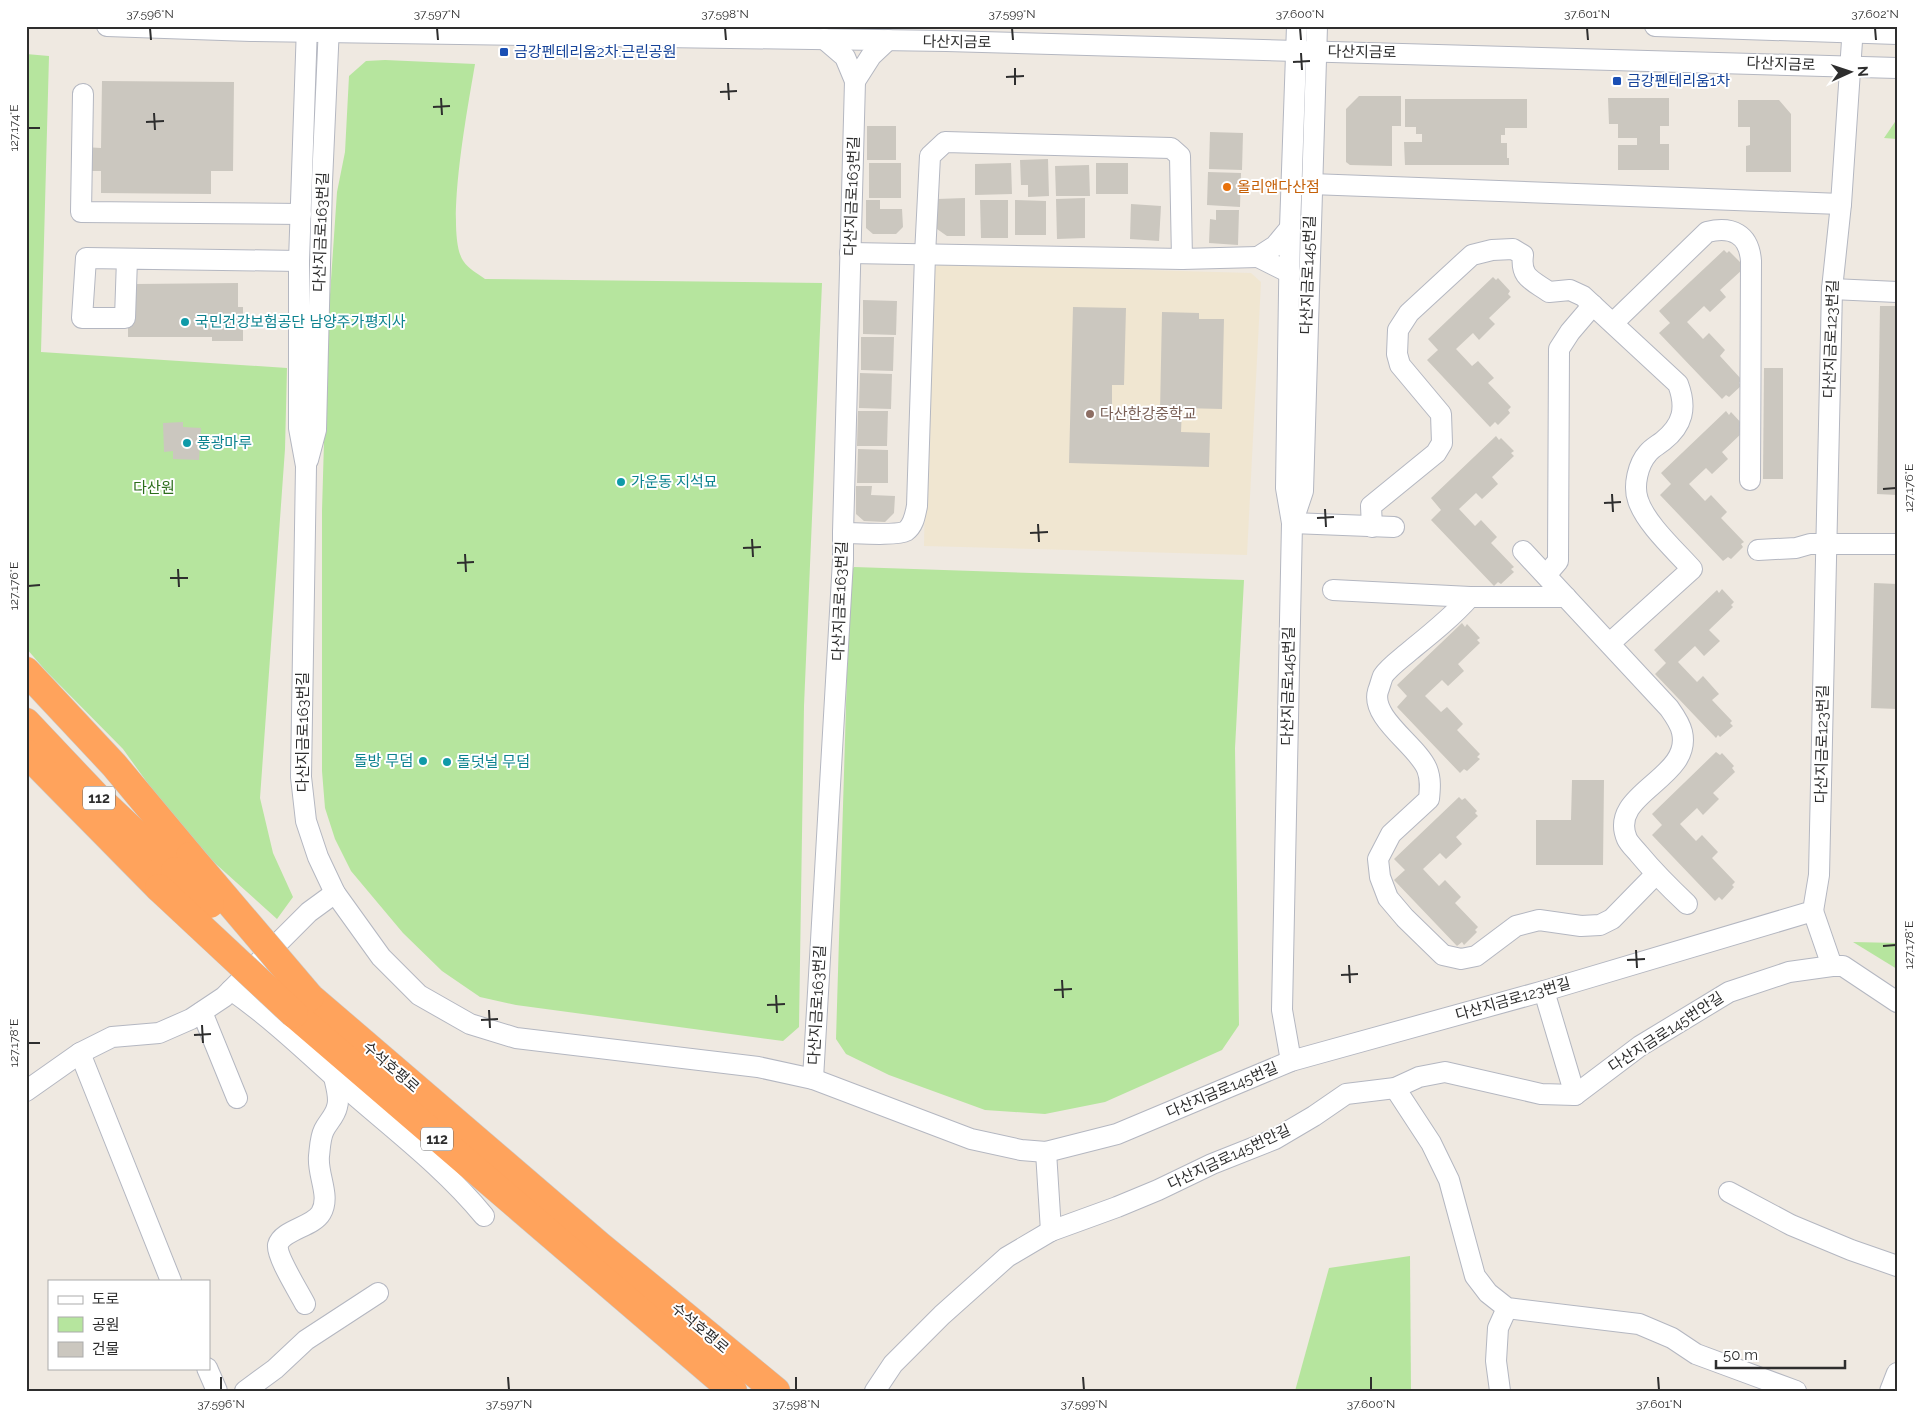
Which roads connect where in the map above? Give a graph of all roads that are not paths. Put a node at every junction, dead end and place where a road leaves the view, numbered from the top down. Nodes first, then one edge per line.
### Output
1 (106, 26) edge
2 (1297, 26) edge
3 (1317, 26) edge
4 (1655, 26) edge
5 (307, 29) edge
6 (329, 29) edge
7 (1853, 30) edge
8 (1897, 34) edge
9 (824, 39) junction
10 (888, 40) junction
11 (1306, 51) junction
12 (1851, 67) junction
13 (1897, 68) edge
14 (855, 81) junction
15 (83, 94) dead end
16 (1311, 184) junction
17 (1841, 204) junction
18 (301, 214) junction
19 (1290, 228) junction
20 (850, 253) junction
21 (924, 255) junction
22 (1258, 257) junction
23 (127, 259) dead end
24 (1182, 259) junction
25 (299, 261) junction
26 (1290, 273) junction
27 (1832, 289) junction
28 (1897, 292) edge
29 (1593, 305) junction
30 (1613, 323) junction
31 (306, 466) junction
32 (1750, 480) dead end
33 (1292, 523) junction
34 (1372, 527) junction
35 (1394, 527) dead end
36 (842, 533) junction
37 (1827, 544) junction
38 (1897, 544) edge
39 (1758, 550) dead end
40 (1523, 551) dead end
41 (1546, 575) junction
42 (1333, 590) dead end
43 (1470, 597) junction
44 (1566, 597) junction
45 (1610, 643) junction
46 (26, 671) edge
47 (26, 722) edge
48 (26, 753) edge
49 (174, 872) junction
50 (1656, 874) junction
51 (335, 893) junction
52 (1687, 904) dead end
53 (1813, 911) junction
54 (1832, 966) junction
55 (231, 990) junction
56 (1544, 991) junction
57 (1897, 1002) edge
58 (302, 1006) junction
59 (202, 1012) junction
60 (80, 1052) junction
61 (1290, 1061) junction
62 (334, 1077) junction
63 (813, 1079) junction
64 (1395, 1088) junction
65 (26, 1091) edge
66 (1575, 1095) junction
67 (237, 1098) dead end
68 (1046, 1152) junction
69 (1730, 1192) dead end
70 (484, 1216) dead end
71 (1051, 1231) junction
72 (1897, 1266) edge
73 (171, 1280) edge
74 (378, 1293) dead end
75 (305, 1304) dead end
76 (1507, 1308) junction
77 (208, 1370) edge
78 (1897, 1372) edge
79 (217, 1391) edge
80 (245, 1391) edge
81 (733, 1391) edge
82 (776, 1391) edge
83 (875, 1391) edge
84 (1500, 1391) edge
85 (1796, 1391) edge
86 (1890, 1391) edge

1 - 5 street, 다산지금로
2 - 11 street, 다산지금로145번길
3 - 11 street, 다산지금로145번길
4 - 7 street
5 - 6 street, 다산지금로
5 - 18 street, 다산지금로163번길
6 - 9 street, 다산지금로
6 - 31 street, 다산지금로163번길
7 - 8 street
7 - 12 street, 다산지금로123번길
9 - 10 street, 다산지금로
9 - 14 street
10 - 11 street, 다산지금로
10 - 14 street
11 - 12 street, 다산지금로
11 - 16 street, 다산지금로145번길
11 - 19 street, 다산지금로145번길
12 - 13 street, 다산지금로
12 - 17 street, 다산지금로123번길
14 - 20 street, 다산지금로163번길
15 - 18 street
16 - 17 street
16 - 33 street, 다산지금로145번길
17 - 27 street, 다산지금로123번길
18 - 25 street, 다산지금로163번길
19 - 22 street
19 - 26 street, 다산지금로145번길
20 - 21 street
20 - 36 street, 다산지금로163번길
21 - 24 street
21 - 24 street
21 - 36 street
22 - 24 street
22 - 26 street
23 - 25 street
25 - 31 street, 다산지금로163번길
26 - 33 street, 다산지금로145번길
27 - 28 street
27 - 37 street, 다산지금로123번길
29 - 30 street
29 - 34 street
29 - 41 street
30 - 32 street
30 - 45 street
31 - 51 street, 다산지금로163번길
33 - 34 street
33 - 61 street, 다산지금로145번길
34 - 35 street
36 - 63 street, 다산지금로163번길
37 - 38 street
37 - 39 street
37 - 53 street, 다산지금로123번길
40 - 41 street
41 - 44 street
42 - 43 street
43 - 44 street
43 - 50 street
44 - 45 street
45 - 50 street
46 - 49 highway
47 - 49 highway, 수석호평로 / 112
48 - 49 highway, 수석호평로 / 112
49 - 58 highway, 수석호평로 / 112, bridge
49 - 58 highway, bridge
50 - 52 street
51 - 55 street
51 - 63 street, 다산지금로163번길
53 - 54 street
53 - 56 street, 다산지금로123번길
54 - 57 street
54 - 66 street, 다산지금로145번안길
55 - 59 street
55 - 62 street
56 - 61 street, 다산지금로123번길
56 - 66 street
58 - 81 highway, 수석호평로 / 112
58 - 82 highway, 수석호평로 / 112
59 - 60 street
59 - 67 street
60 - 65 street
60 - 73 street
61 - 68 street, 다산지금로145번길
62 - 70 street
62 - 75 street
63 - 68 street, 다산지금로145번길
64 - 66 street, 다산지금로145번안길
64 - 71 street, 다산지금로145번안길
64 - 76 street
68 - 71 street
69 - 72 street
71 - 83 street, 다산지금로145번안길
74 - 80 street
76 - 84 street
76 - 85 street
77 - 79 street
78 - 86 street

